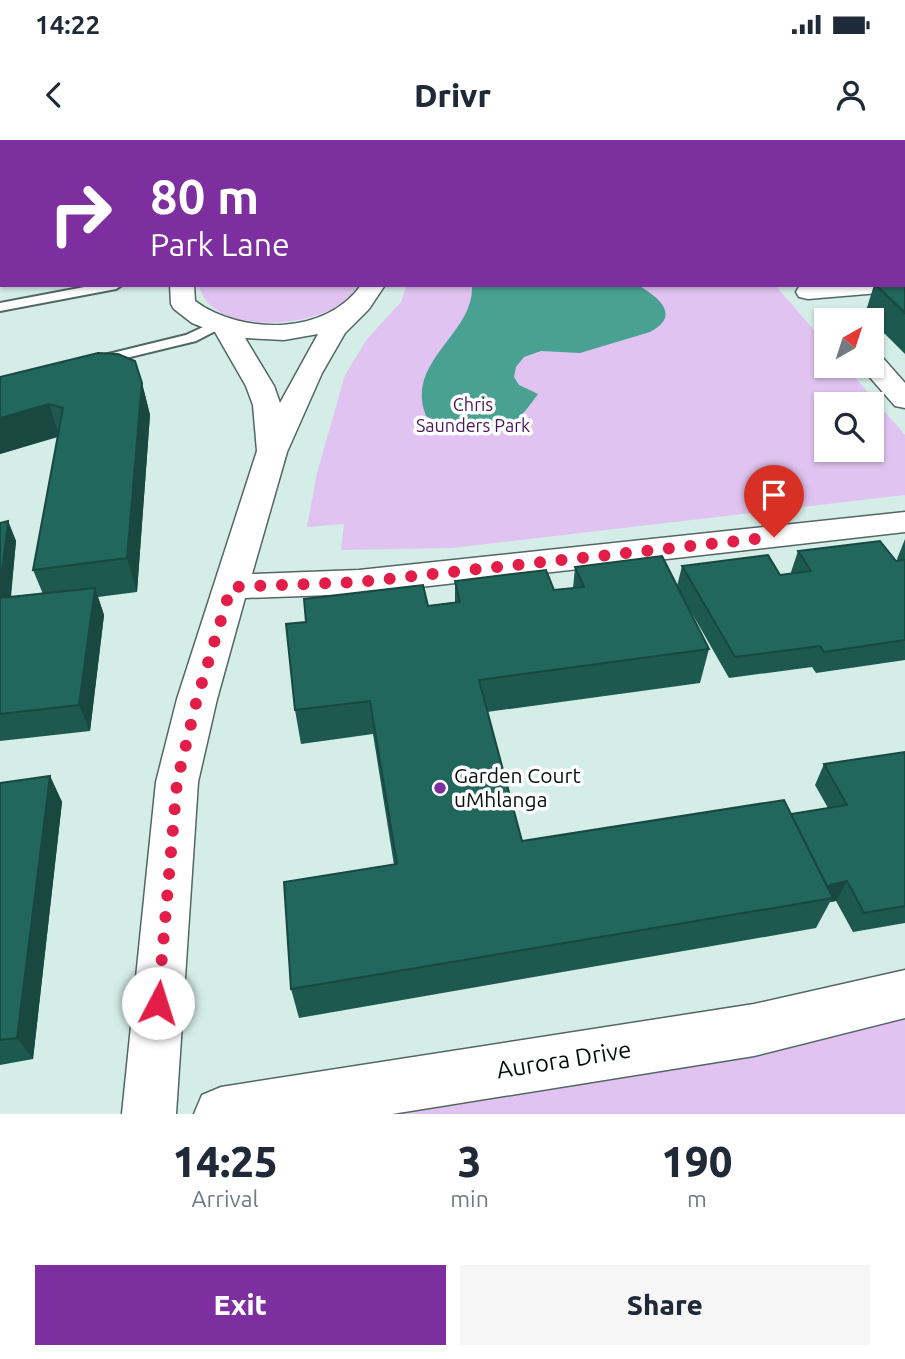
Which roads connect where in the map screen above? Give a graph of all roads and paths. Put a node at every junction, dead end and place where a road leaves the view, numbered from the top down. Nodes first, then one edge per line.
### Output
1 (105, 287) edge
2 (182, 287) edge
3 (372, 287) edge
4 (848, 287) edge
5 (804, 289) edge
6 (0, 307) edge
7 (822, 308) edge
8 (347, 314) junction
9 (221, 327) junction
10 (80, 366) edge
11 (884, 376) edge
12 (905, 400) edge
13 (272, 452) junction
14 (905, 522) edge
15 (231, 587) junction
16 (905, 994) edge
17 (149, 1114) edge
18 (221, 1114) edge

1 - 6 lane
2 - 9 street
3 - 8 street
4 - 5 street
5 - 7 street
8 - 9 street
8 - 13 street
9 - 10 lane
9 - 13 street
11 - 12 street
13 - 15 street
14 - 15 street
15 - 17 street
16 - 18 street, Aurora Drive

